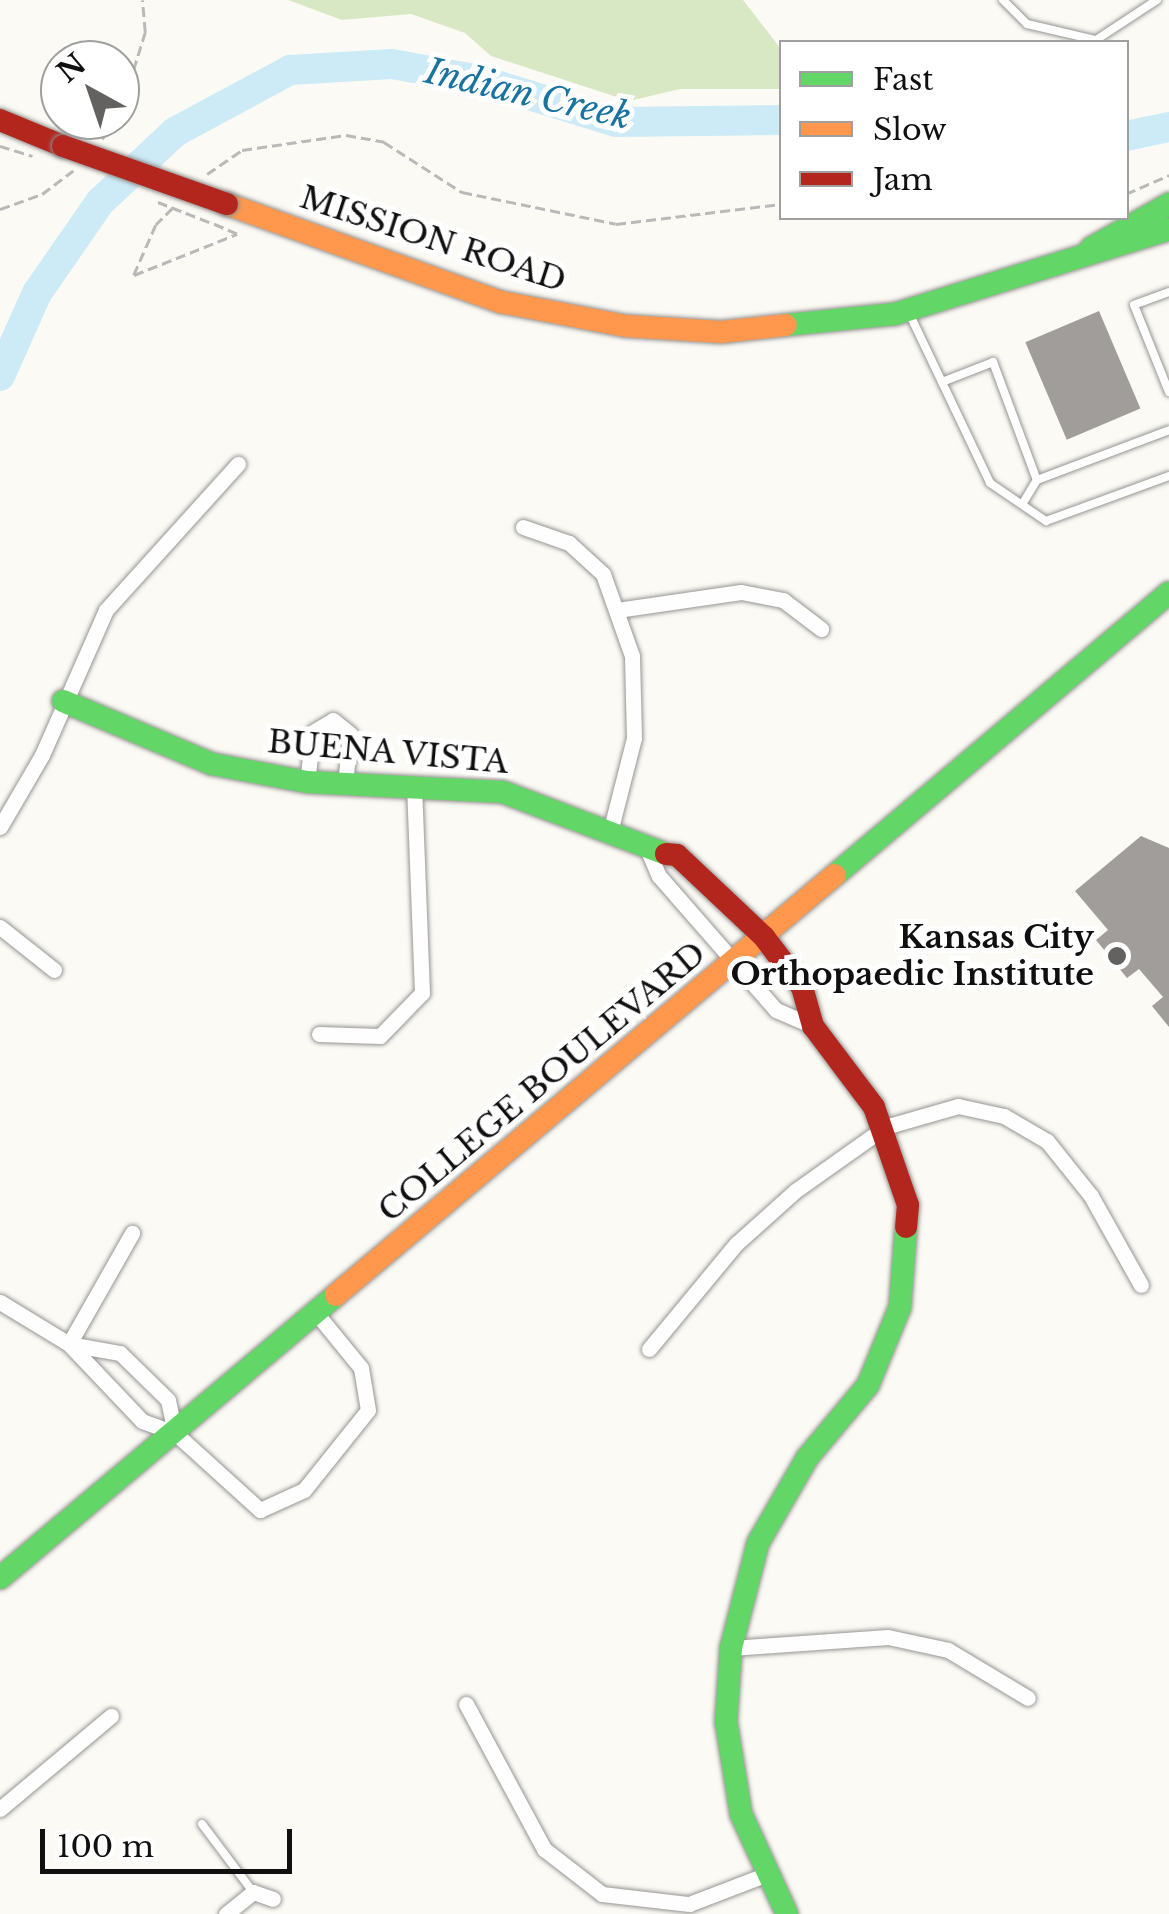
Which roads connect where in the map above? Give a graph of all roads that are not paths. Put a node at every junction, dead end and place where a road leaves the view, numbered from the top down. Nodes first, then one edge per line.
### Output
1 (1003, 0) edge
2 (1157, 0) edge
3 (0, 120) edge
4 (1169, 204) edge
5 (1169, 229) edge
6 (1091, 248) junction
7 (1169, 292) edge
8 (908, 310) junction
9 (942, 382) junction
10 (1169, 392) edge
11 (1169, 430) edge
12 (238, 464) dead end
13 (1169, 476) edge
14 (1037, 480) junction
15 (1023, 503) junction
16 (522, 526) dead end
17 (1169, 593) edge
18 (617, 610) junction
19 (822, 629) dead end
20 (63, 701) junction
21 (306, 782) junction
22 (346, 785) junction
23 (414, 786) junction
24 (0, 827) edge
25 (610, 832) junction
26 (649, 853) junction
27 (0, 926) edge
28 (764, 937) junction
29 (733, 963) junction
30 (54, 970) dead end
31 (813, 1026) junction
32 (319, 1034) dead end
33 (885, 1127) junction
34 (132, 1233) dead end
35 (1141, 1285) dead end
36 (0, 1302) edge
37 (317, 1314) junction
38 (68, 1344) junction
39 (649, 1349) dead end
40 (176, 1432) junction
41 (0, 1578) edge
42 (730, 1648) junction
43 (1028, 1698) dead end
44 (466, 1704) dead end
45 (111, 1716) dead end
46 (0, 1809) edge
47 (202, 1824) dead end
48 (765, 1875) junction
49 (253, 1892) junction
50 (273, 1899) dead end
51 (226, 1914) edge
52 (788, 1914) edge

1 - 2 lane
3 - 8 main road, MISSION ROAD, bridge
4 - 6 main road, MISSION ROAD
5 - 6 main road, MISSION ROAD
6 - 8 main road, MISSION ROAD
7 - 10 lane
8 - 9 lane
9 - 14 lane
9 - 15 lane
11 - 14 lane
12 - 20 street
13 - 15 lane
14 - 15 lane
16 - 18 street
17 - 28 main road, COLLEGE BOULEVARD
18 - 19 street
18 - 25 street
20 - 21 main road, BUENA VISTA
20 - 24 street
21 - 22 main road, BUENA VISTA
21 - 22 street
22 - 23 main road, BUENA VISTA
23 - 25 main road, BUENA VISTA
23 - 32 street
25 - 26 main road, BUENA VISTA
26 - 28 main road, BUENA VISTA
26 - 29 street, BUENA VISTA
27 - 30 street
28 - 29 main road, COLLEGE BOULEVARD
28 - 31 main road, BUENA VISTA
29 - 31 street, BUENA VISTA
29 - 37 main road, COLLEGE BOULEVARD
31 - 33 main road, BUENA VISTA
33 - 35 street
33 - 39 street
33 - 42 main road, BUENA VISTA
34 - 38 street
36 - 38 street
37 - 40 main road, COLLEGE BOULEVARD
37 - 40 street
38 - 40 street
38 - 40 street
40 - 41 main road, COLLEGE BOULEVARD
42 - 43 street
42 - 48 main road, BUENA VISTA
44 - 48 street
45 - 46 street
47 - 49 lane
48 - 52 main road, BUENA VISTA
49 - 50 street
49 - 51 street

